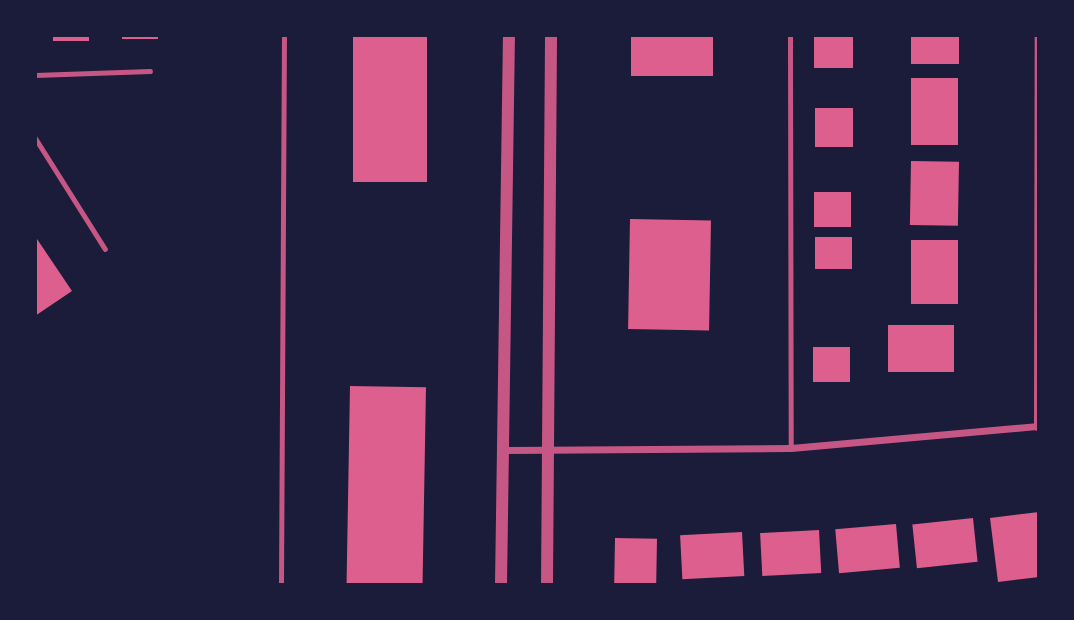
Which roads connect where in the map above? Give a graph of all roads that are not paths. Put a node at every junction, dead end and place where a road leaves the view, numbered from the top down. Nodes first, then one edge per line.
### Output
1 (284, 35) edge
2 (509, 35) edge
3 (551, 35) edge
4 (790, 35) edge
5 (1038, 35) edge
6 (150, 71) dead end
7 (35, 75) edge
8 (35, 138) edge
9 (106, 249) dead end
10 (1038, 427) edge
11 (790, 448) junction
12 (503, 450) junction
13 (549, 450) junction
14 (281, 585) edge
15 (501, 585) edge
16 (547, 585) edge

1 - 14 lane
2 - 12 street
3 - 13 street
4 - 11 lane
5 - 10 street
6 - 7 lane
8 - 9 lane
10 - 11 street
11 - 13 street
12 - 13 street
12 - 15 street
13 - 16 street

